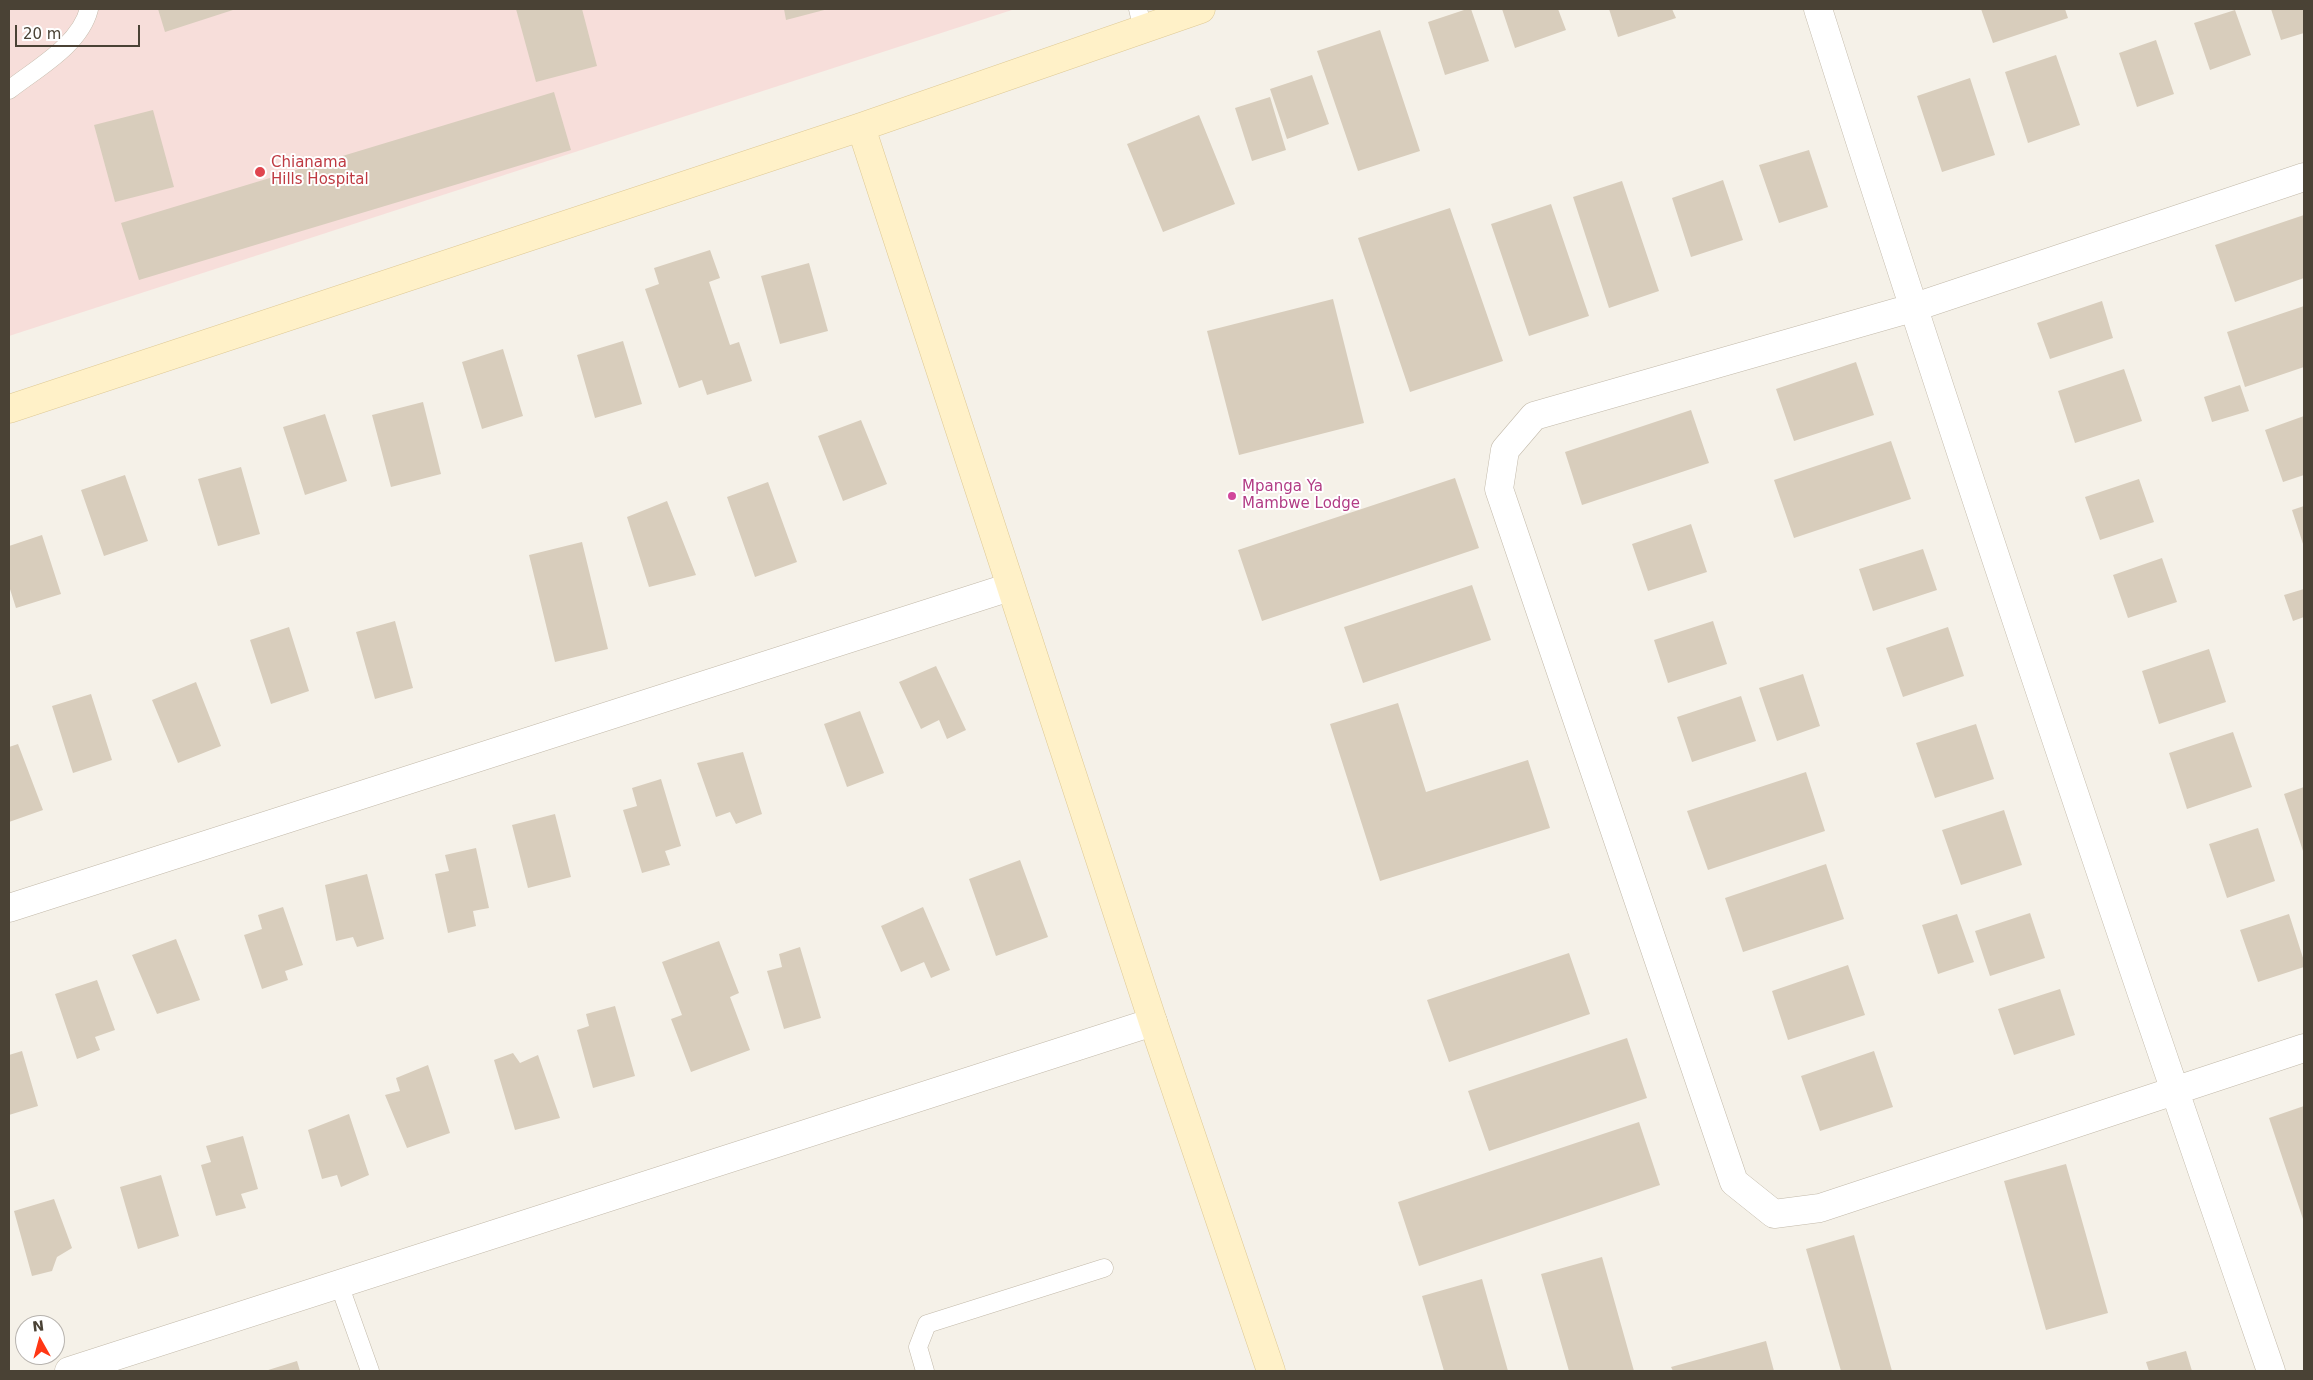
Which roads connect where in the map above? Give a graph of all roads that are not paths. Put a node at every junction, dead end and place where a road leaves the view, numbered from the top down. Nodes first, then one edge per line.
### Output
1 (89, 9) edge
2 (1201, 9) edge
3 (1818, 9) edge
4 (1140, 20) edge
5 (9, 90) edge
6 (861, 127) junction
7 (2304, 177) edge
8 (1912, 308) junction
9 (9, 409) edge
10 (1010, 587) junction
11 (9, 908) edge
12 (1153, 1022) junction
13 (2304, 1048) edge
14 (2174, 1092) junction
15 (1104, 1268) dead end
16 (339, 1284) junction
17 (68, 1371) edge
18 (370, 1371) edge
19 (926, 1371) edge
20 (1271, 1371) edge
21 (2270, 1371) edge

1 - 5 lane
2 - 4 main road
3 - 8 street
4 - 6 main road
6 - 9 main road
6 - 10 main road
7 - 8 street
8 - 14 street
8 - 14 street
10 - 11 street
10 - 12 main road
12 - 16 street
12 - 20 main road
13 - 14 street
14 - 21 street
15 - 19 lane
16 - 17 street
16 - 18 lane

